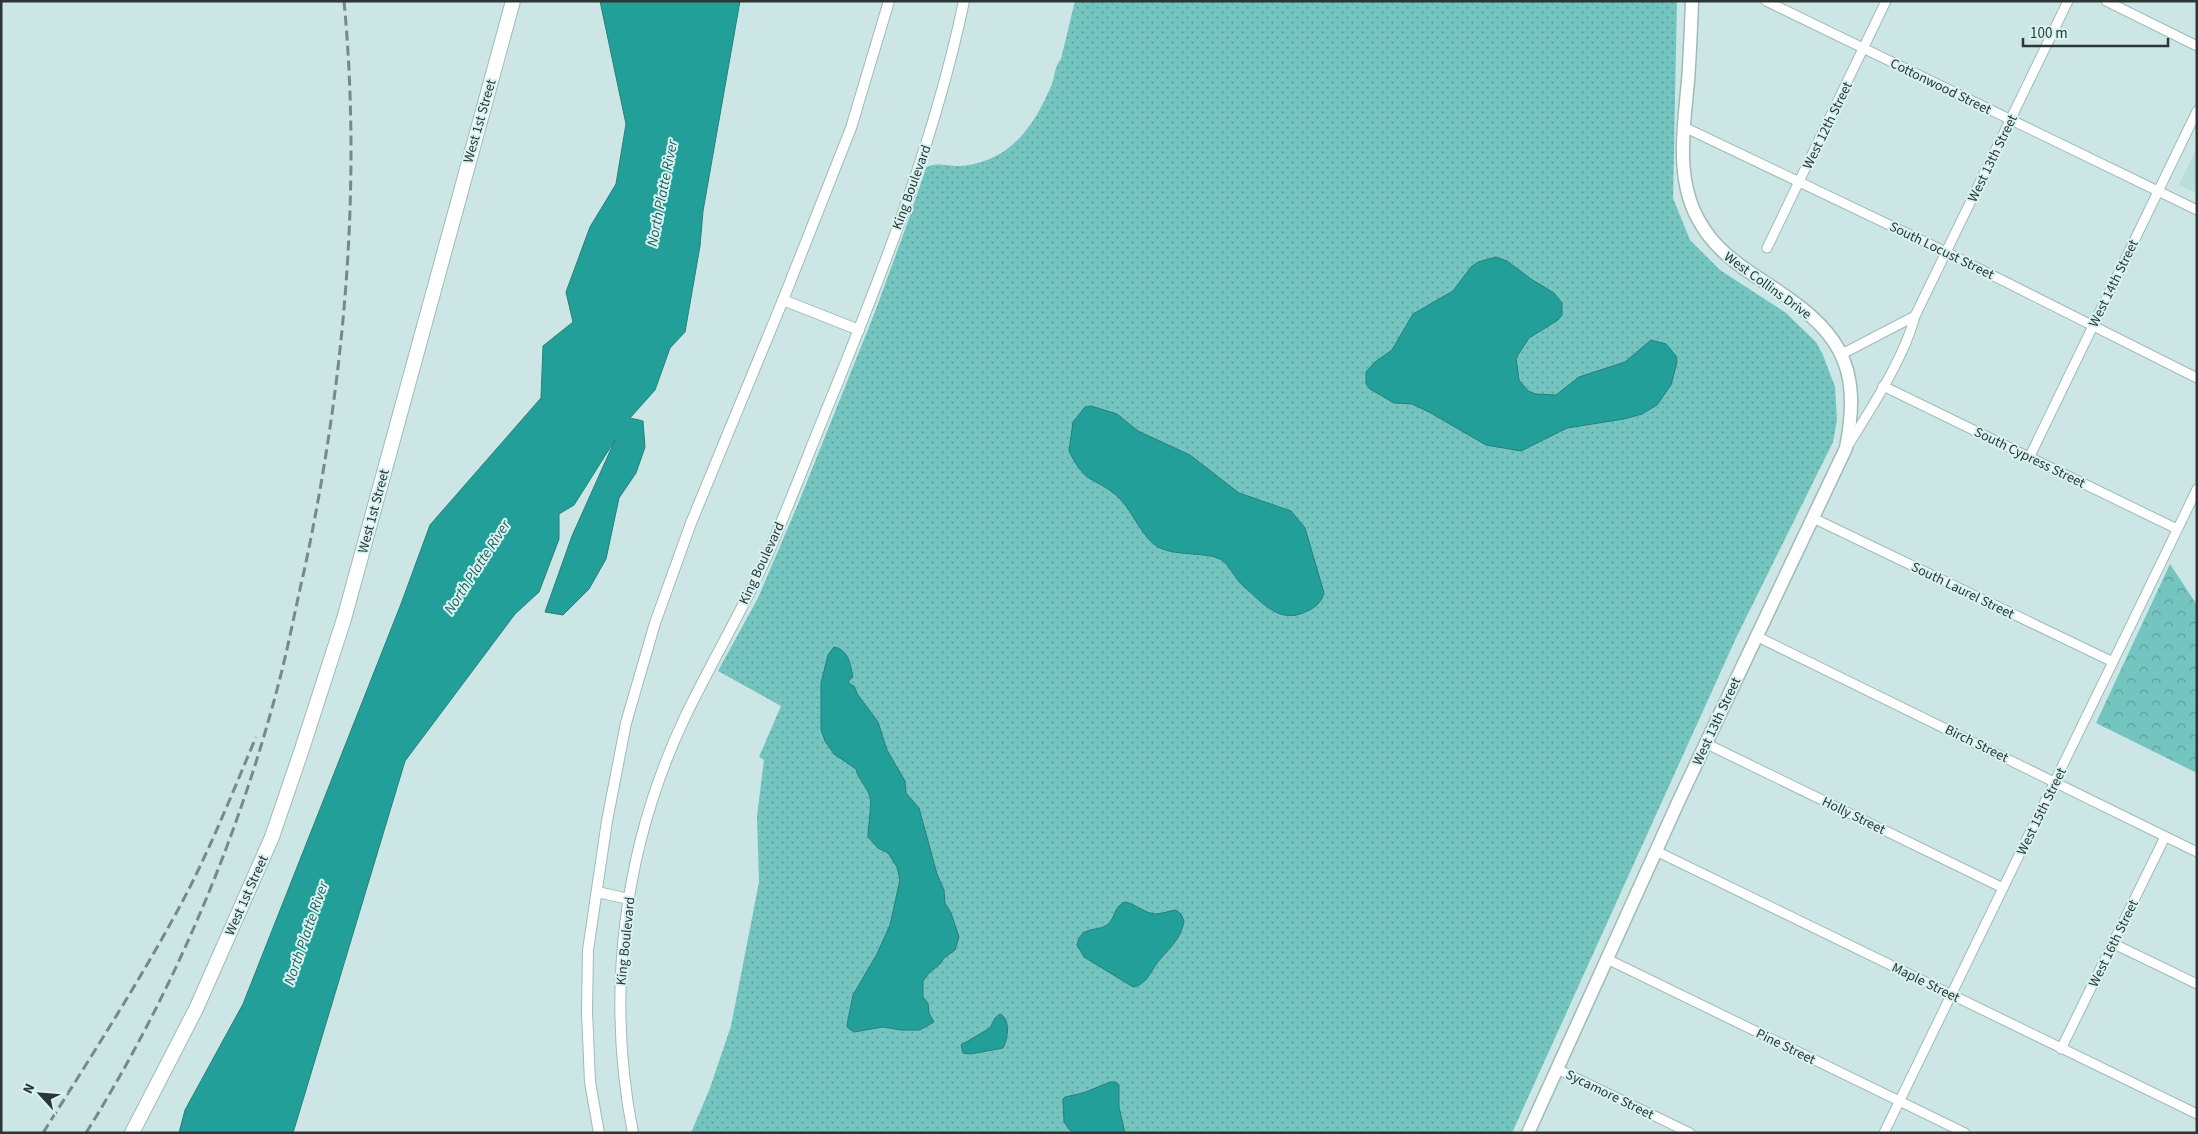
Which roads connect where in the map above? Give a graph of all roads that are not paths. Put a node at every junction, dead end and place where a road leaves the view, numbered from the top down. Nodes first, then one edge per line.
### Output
1 (513, 1) edge
2 (889, 1) edge
3 (964, 1) edge
4 (1692, 1) edge
5 (1766, 1) edge
6 (1886, 1) edge
7 (2068, 1) edge
8 (2106, 1) edge
9 (2197, 46) edge
10 (1864, 48) junction
11 (2197, 111) edge
12 (2010, 120) junction
13 (1684, 127) junction
14 (1799, 182) junction
15 (2158, 192) junction
16 (2197, 210) edge
17 (1767, 248) dead end
18 (1946, 252) junction
19 (783, 300) junction
20 (1915, 316) junction
21 (2093, 325) junction
22 (859, 330) junction
23 (1842, 354) junction
24 (2197, 378) edge
25 (1883, 386) junction
26 (1846, 448) junction
27 (2030, 456) junction
28 (2197, 488) edge
29 (2188, 507) junction
30 (2197, 511) edge
31 (1814, 518) junction
32 (2177, 529) junction
33 (1756, 636) junction
34 (2113, 662) junction
35 (1705, 743) junction
36 (2055, 781) junction
37 (2165, 837) junction
38 (1656, 851) junction
39 (2197, 852) edge
40 (2004, 888) junction
41 (596, 892) junction
42 (629, 899) junction
43 (2112, 944) junction
44 (1606, 959) junction
45 (2197, 984) edge
46 (1951, 994) junction
47 (2061, 1049) junction
48 (1558, 1069) junction
49 (1899, 1101) junction
50 (2197, 1114) edge
51 (132, 1133) edge
52 (599, 1133) edge
53 (633, 1133) edge
54 (1528, 1133) edge
55 (1690, 1133) edge
56 (1884, 1133) edge
57 (1965, 1133) edge

1 - 51 main road, West 1st Street
2 - 19 street
3 - 22 street, King Boulevard
4 - 13 main road, West Collins Drive
5 - 10 street, Cottonwood Street
6 - 10 street, West 12th Street
7 - 12 street, West 13th Street
8 - 9 street
10 - 12 street, Cottonwood Street
10 - 14 street, West 12th Street
11 - 15 street, West 14th Street
12 - 15 street, Cottonwood Street
12 - 18 street, West 13th Street
13 - 14 street, South Locust Street
13 - 23 main road, West Collins Drive
14 - 17 street, West 12th Street
14 - 18 street, South Locust Street
15 - 16 street, Cottonwood Street
15 - 21 street, West 14th Street
18 - 20 street, West 13th Street
18 - 21 street, South Locust Street
19 - 22 street
19 - 41 street
20 - 23 street
20 - 25 street, West 13th Street
21 - 24 street, South Locust Street
21 - 27 street, West 14th Street
22 - 42 street, King Boulevard
23 - 26 main road, West Collins Drive
25 - 26 street, West 13th Street
25 - 27 street, South Cypress Street
26 - 31 main road, West 13th Street
27 - 32 street, South Cypress Street
28 - 29 street, West 15th Street
29 - 30 street
29 - 32 street, West 15th Street
31 - 33 main road, West 13th Street
31 - 34 street, South Laurel Street
32 - 34 street, West 15th Street
33 - 35 main road, West 13th Street
33 - 36 street, Birch Street
34 - 36 street, West 15th Street
35 - 38 main road, West 13th Street
35 - 40 street, Holly Street
36 - 37 street, Birch Street
36 - 40 street, West 15th Street
37 - 39 street, Birch Street
37 - 43 street, West 16th Street
38 - 44 main road, West 13th Street
38 - 46 street, Maple Street
40 - 46 street, West 15th Street
41 - 42 street
41 - 52 street
42 - 53 street, King Boulevard
43 - 45 street
43 - 47 street, West 16th Street
44 - 48 main road, West 13th Street
44 - 49 street, Pine Street
46 - 47 street, Maple Street
46 - 49 street, West 15th Street
47 - 50 street, Maple Street
48 - 54 main road, West 13th Street
48 - 55 street, Sycamore Street
49 - 56 street, West 15th Street
49 - 57 street, Pine Street

